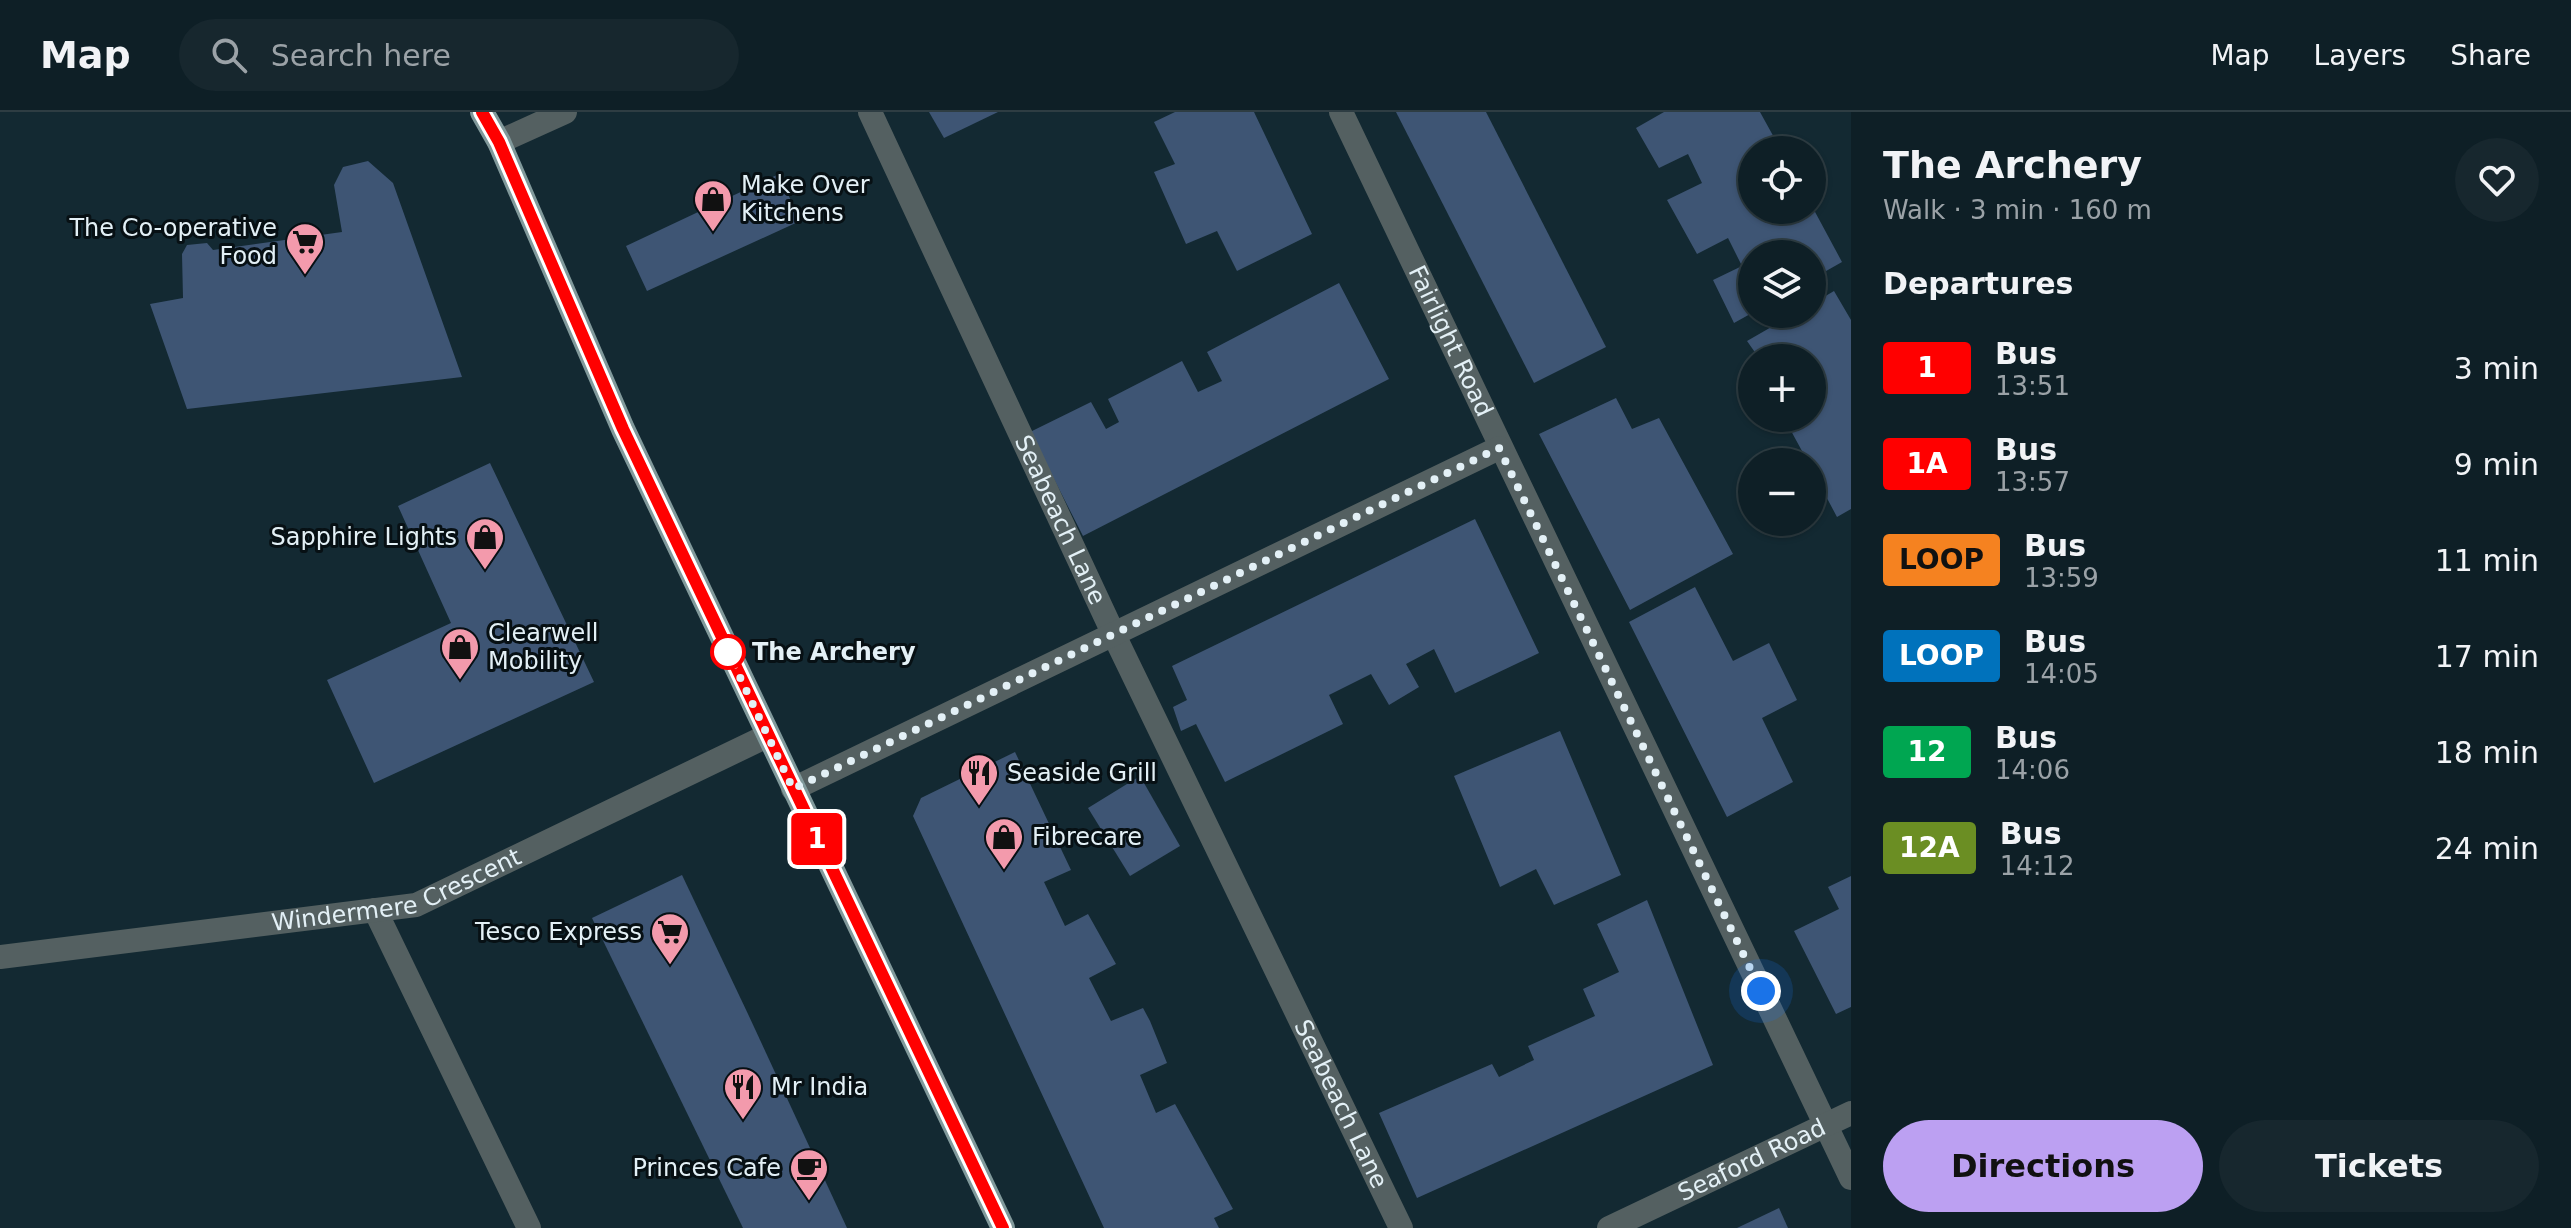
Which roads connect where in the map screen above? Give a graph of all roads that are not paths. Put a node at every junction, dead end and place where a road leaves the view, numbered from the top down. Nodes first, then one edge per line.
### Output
1 (482, 112) edge
2 (565, 112) edge
3 (870, 112) edge
4 (1341, 112) edge
5 (499, 142) junction
6 (1499, 448) junction
7 (1114, 635) junction
8 (767, 736) junction
9 (793, 789) junction
10 (375, 910) junction
11 (0, 957) edge
12 (1851, 1113) edge
13 (1826, 1126) junction
14 (1851, 1178) edge
15 (529, 1228) edge
16 (1003, 1228) edge
17 (1401, 1228) edge
18 (1609, 1228) edge

1 - 5 main road
2 - 5 street
3 - 7 street, Seabeach Lane
4 - 6 street, Fairlight Road
5 - 8 main road
6 - 7 street
6 - 13 street, Fairlight Road
7 - 9 street
7 - 17 street, Seabeach Lane
8 - 9 main road
8 - 10 street, Windermere Crescent
9 - 16 main road
10 - 11 street, Windermere Crescent
10 - 15 street
12 - 13 street, Seaford Road
13 - 14 street, Fairlight Road
13 - 18 street, Seaford Road

